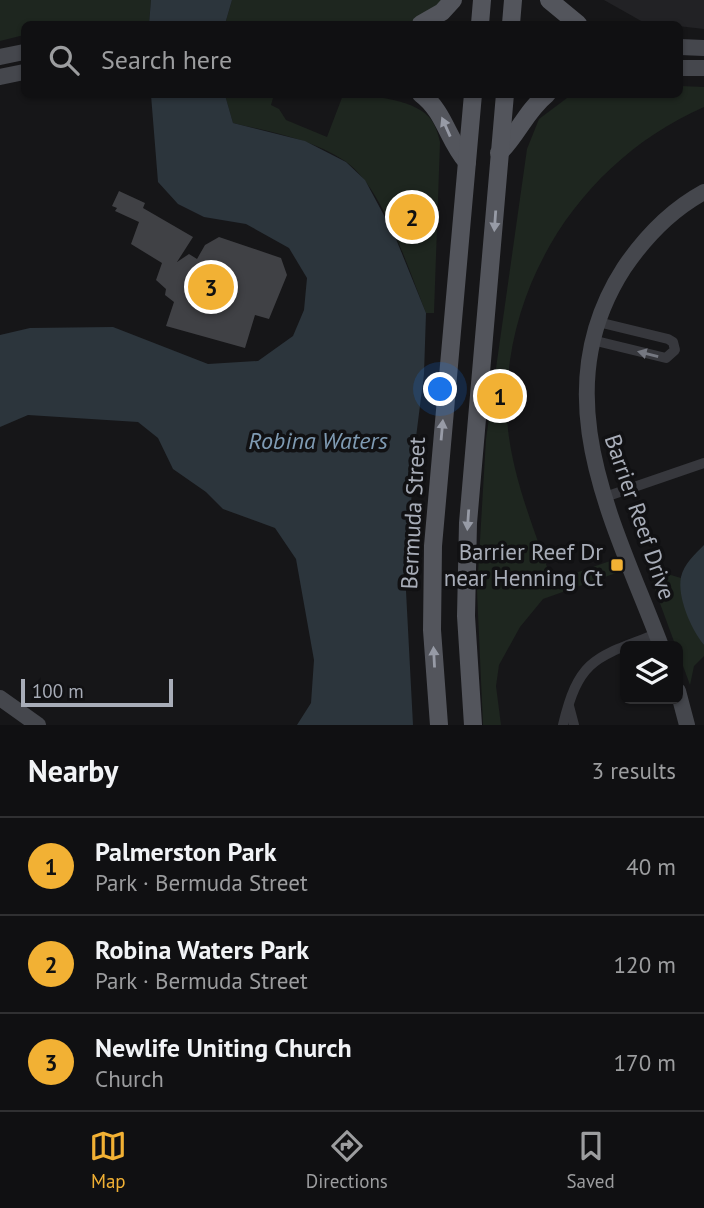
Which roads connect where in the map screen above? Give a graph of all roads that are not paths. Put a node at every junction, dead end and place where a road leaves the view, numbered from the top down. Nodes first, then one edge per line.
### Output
1 (453, 0) edge
2 (482, 0) edge
3 (513, 0) edge
4 (549, 0) edge
5 (426, 21) edge
6 (480, 21) edge
7 (510, 21) edge
8 (574, 21) edge
9 (683, 47) edge
10 (702, 48) edge
11 (21, 53) edge
12 (0, 57) edge
13 (683, 68) edge
14 (704, 68) edge
15 (21, 73) edge
16 (0, 77) edge
17 (425, 98) edge
18 (473, 98) edge
19 (505, 98) edge
20 (543, 98) edge
21 (499, 153) junction
22 (467, 162) junction
23 (704, 192) edge
24 (598, 322) junction
25 (593, 340) junction
26 (704, 463) edge
27 (605, 497) junction
28 (659, 640) edge
29 (0, 698) edge
30 (568, 704) junction
31 (681, 704) edge
32 (38, 725) edge
33 (439, 725) edge
34 (473, 725) edge
35 (563, 725) edge
36 (574, 725) edge
37 (687, 725) edge

1 - 5 main road
2 - 6 main road
3 - 7 main road
4 - 8 main road
9 - 10 street
11 - 12 street
13 - 14 street
15 - 16 street
22 -> 17 main road
18 - 22 main road, Bermuda Street
19 - 21 main road
20 - 21 main road
21 -> 34 main road
33 -> 22 main road, Bermuda Street
23 - 24 street, Barrier Reef Drive
24 - 25 street, Barrier Reef Drive
24 -> 25 street
25 - 27 street, Barrier Reef Drive
26 - 27 street
27 - 28 street, Barrier Reef Drive
28 - 30 street
29 - 32 street
30 - 35 street
30 - 36 street
31 - 37 street

